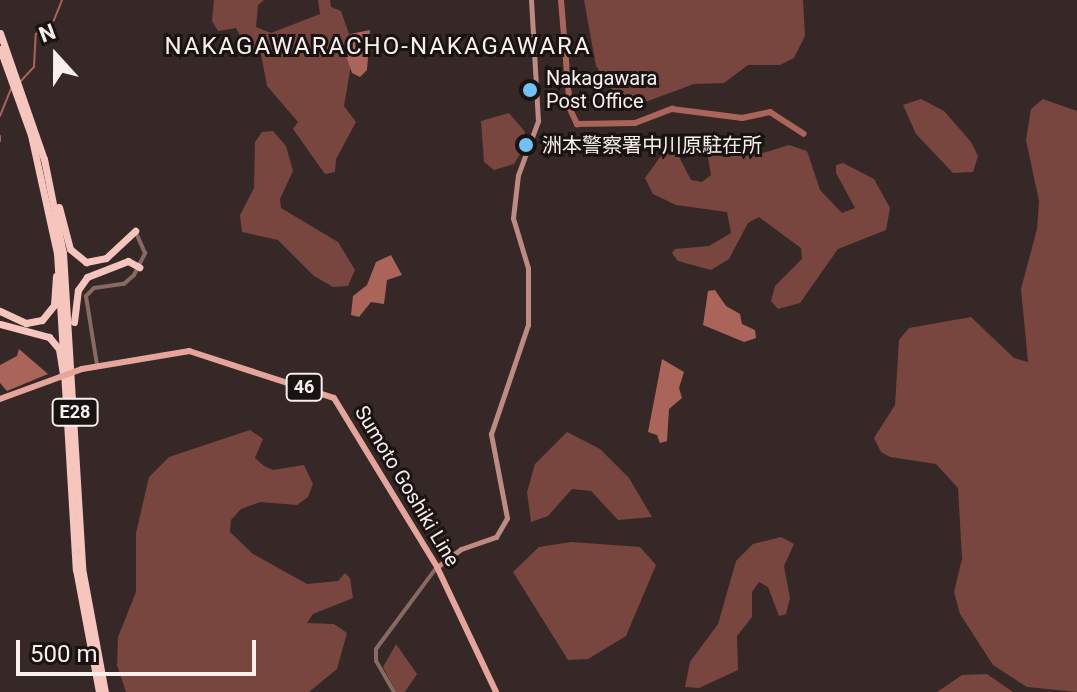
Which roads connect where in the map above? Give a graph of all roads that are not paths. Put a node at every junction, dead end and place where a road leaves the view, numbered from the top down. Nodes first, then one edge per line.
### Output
1 (531, 0) edge
2 (0, 33) edge
3 (3, 51) edge
4 (34, 134) junction
5 (44, 159) junction
6 (45, 191) junction
7 (135, 231) joint
8 (139, 267) junction
9 (0, 311) edge
10 (0, 324) edge
11 (97, 365) junction
12 (0, 399) edge
13 (76, 425) junction
14 (70, 449) junction
15 (437, 567) junction
16 (99, 692) edge
17 (105, 692) edge
18 (394, 692) edge
19 (496, 692) edge

1 - 15 main road
2 - 3 highway, E28
3 - 4 highway, E28
4 - 5 highway, E28
4 - 6 highway, E28
5 - 7 highway
5 - 13 highway, E28
6 - 9 highway
6 - 14 highway, E28
7 - 8 street
8 - 11 street
8 - 13 highway
10 - 14 highway
11 - 12 main road, Sumoto Goshiki Line / 46, bridge
11 - 15 main road, Sumoto Goshiki Line / 46
13 - 17 highway, E28
14 - 16 highway, E28
15 - 18 street
15 - 19 main road, Sumoto Goshiki Line / 46

